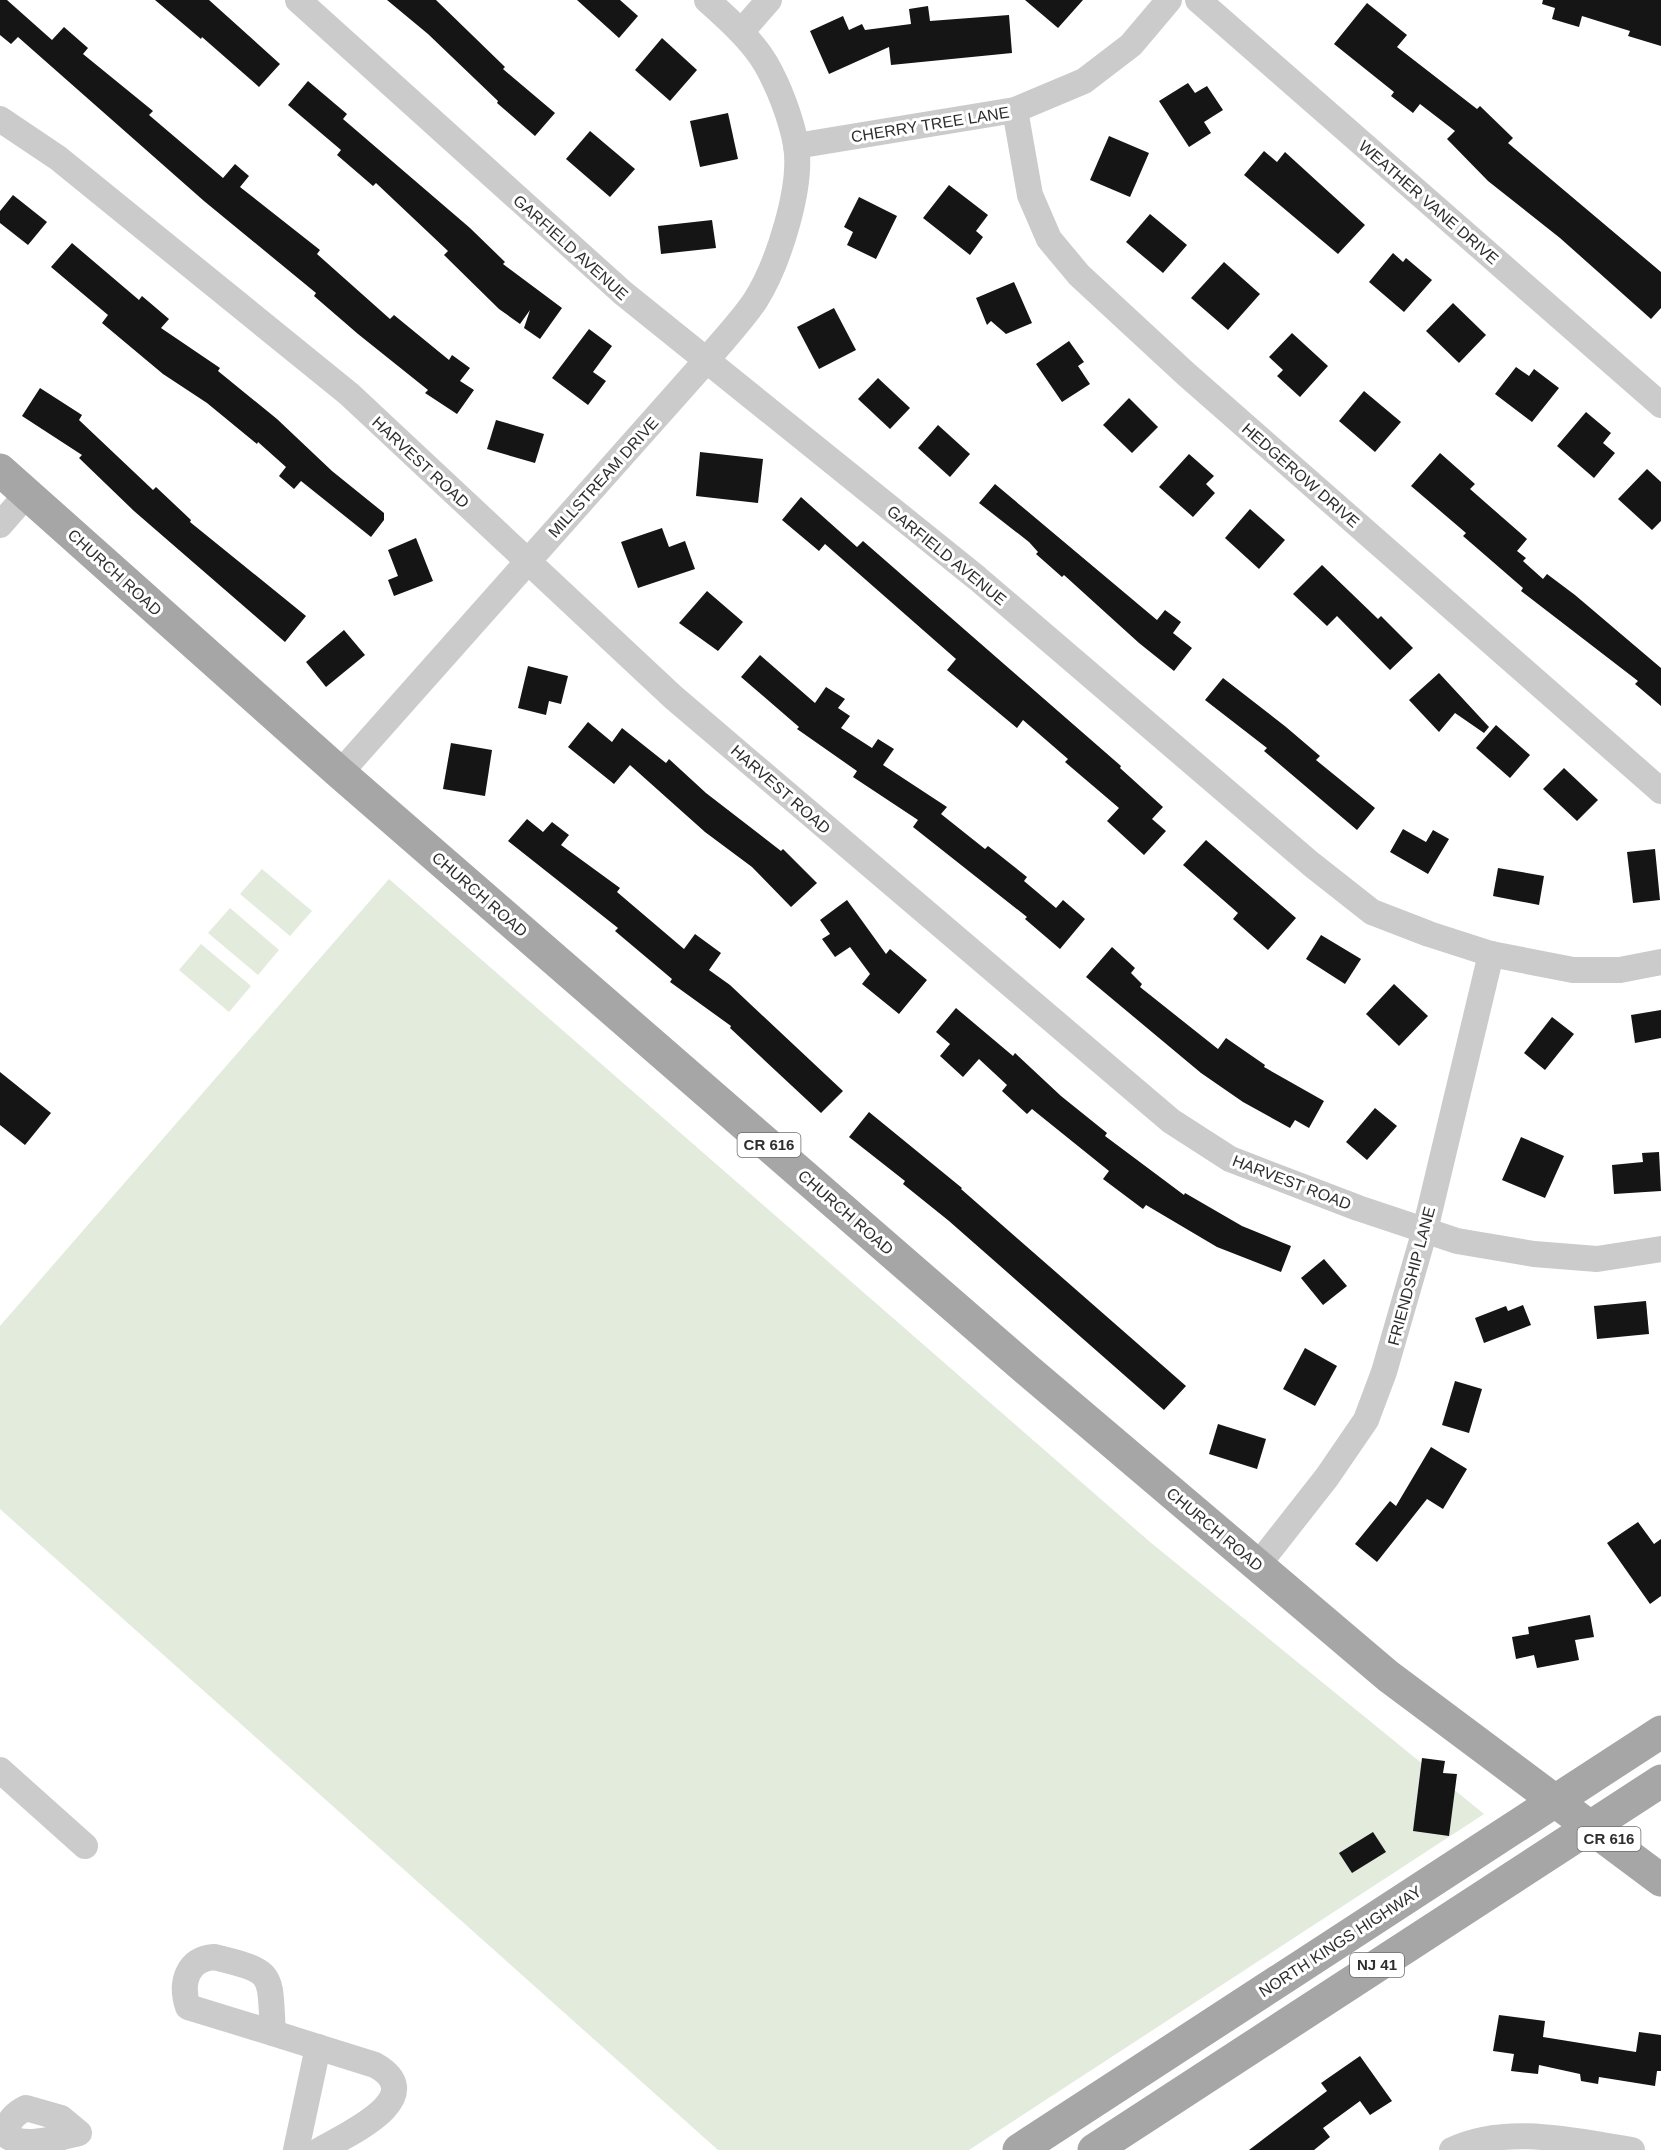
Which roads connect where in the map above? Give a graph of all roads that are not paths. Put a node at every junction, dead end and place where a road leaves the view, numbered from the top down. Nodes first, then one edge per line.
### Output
1 (298, 0) edge
2 (707, 0) edge
3 (769, 0) edge
4 (1169, 0) edge
5 (1198, 0) edge
6 (741, 32) junction
7 (1015, 110) junction
8 (0, 119) edge
9 (796, 146) junction
10 (706, 361) junction
11 (1661, 405) edge
12 (0, 470) edge
13 (27, 494) junction
14 (0, 525) edge
15 (527, 562) junction
16 (340, 772) junction
17 (1661, 790) edge
18 (1491, 954) junction
19 (1661, 962) edge
20 (1425, 1230) junction
21 (1661, 1249) edge
22 (1258, 1565) junction
23 (1661, 1732) edge
24 (0, 1770) edge
25 (1661, 1781) edge
26 (1556, 1799) junction
27 (1591, 1826) junction
28 (85, 1845) dead end
29 (1661, 1880) edge
30 (273, 2033) dead end
31 (318, 2047) junction
32 (296, 2150) edge
33 (320, 2150) edge
34 (1020, 2150) edge
35 (1094, 2150) edge
36 (1452, 2150) edge
37 (1632, 2150) edge

1 - 10 street, GARFIELD AVENUE
2 - 6 street
3 - 6 street
4 - 7 street, CHERRY TREE LANE
5 - 11 street, WEATHER VANE DRIVE
6 - 9 street
7 - 9 street, CHERRY TREE LANE
7 - 17 street, HEDGEROW DRIVE
8 - 15 street, HARVEST ROAD
9 - 10 street, MILLSTREAM DRIVE
10 - 15 street, MILLSTREAM DRIVE
10 - 18 street, GARFIELD AVENUE
12 - 13 main road, CHURCH ROAD / CR 616
13 - 14 street
13 - 16 main road, CHURCH ROAD / CR 616
15 - 16 street, MILLSTREAM DRIVE
15 - 20 street, HARVEST ROAD
16 - 22 main road, CHURCH ROAD / CR 616
18 - 19 street, GARFIELD AVENUE
18 - 20 street, FRIENDSHIP LANE
20 - 21 street, HARVEST ROAD
20 - 22 street, FRIENDSHIP LANE
22 - 26 main road, CHURCH ROAD / CR 616
23 - 26 main road, NORTH KINGS HIGHWAY / NJ 41
24 - 28 street
25 - 27 main road, NJ 41
26 - 27 main road, CHURCH ROAD / CR 616
26 - 34 main road, NORTH KINGS HIGHWAY / NJ 41
27 - 29 main road, CHURCH ROAD / CR 616
27 - 35 main road, NJ 41
30 - 31 street
31 - 32 street
31 - 33 street
36 - 37 street

